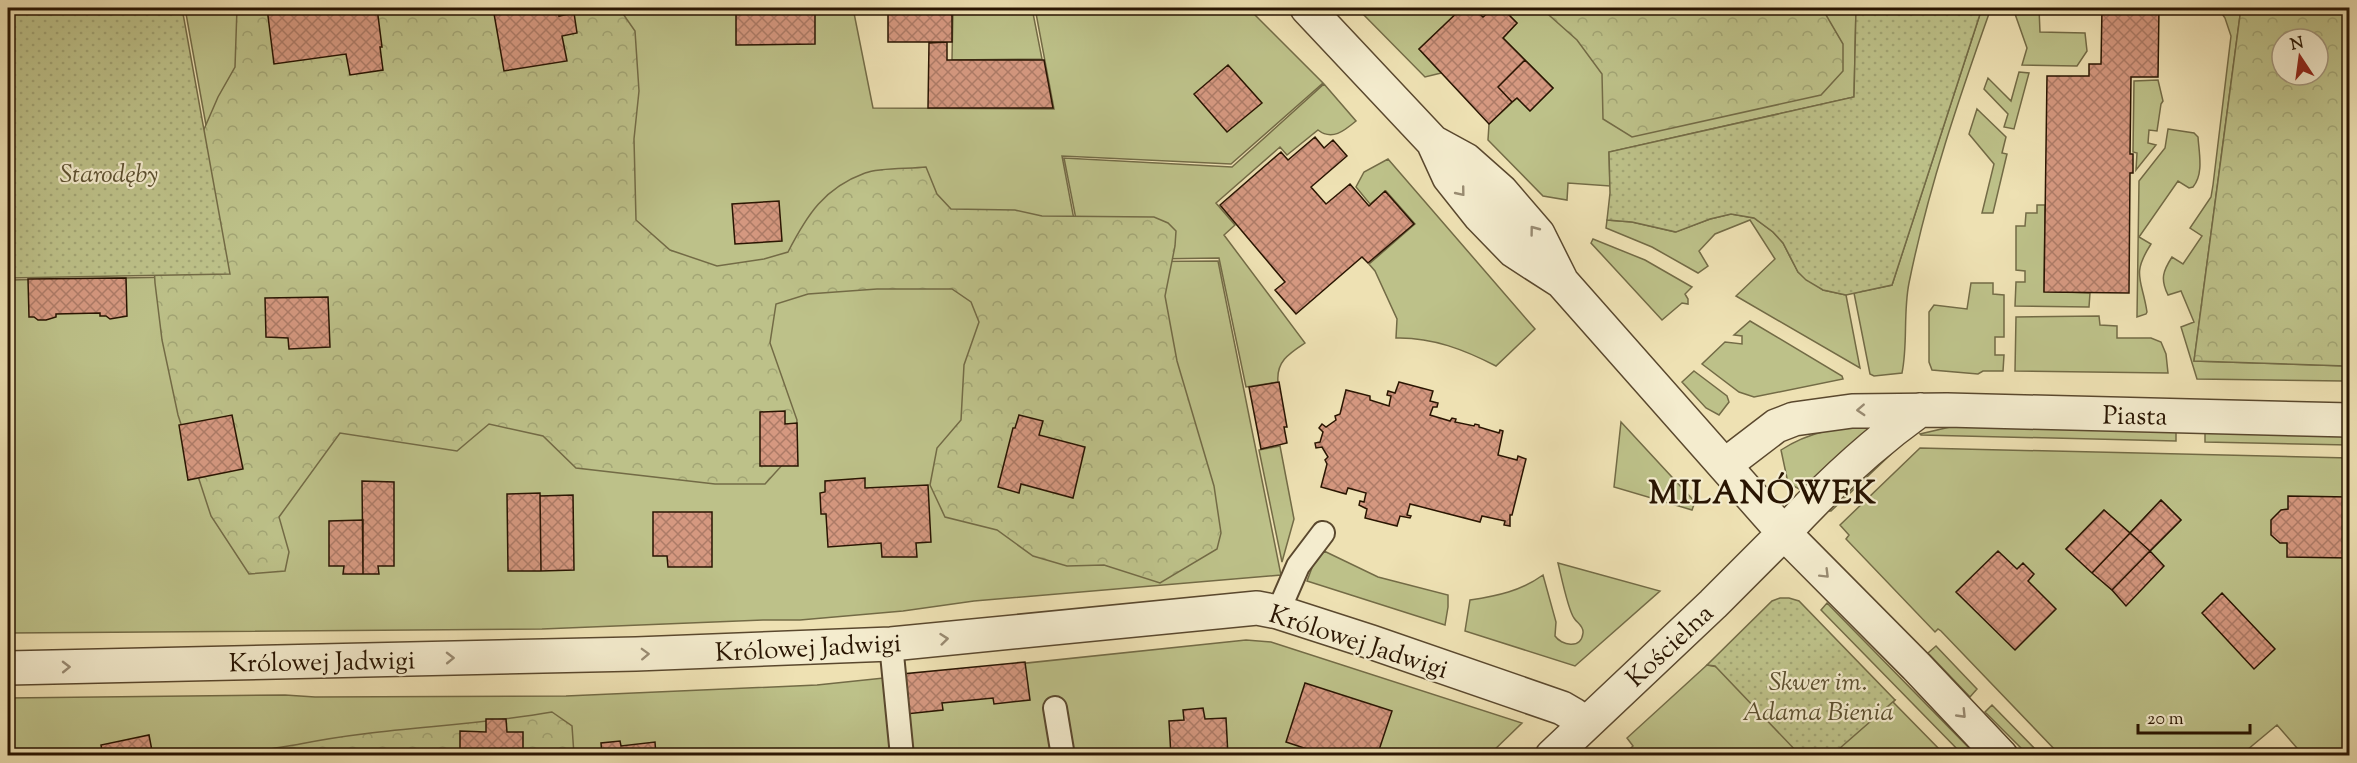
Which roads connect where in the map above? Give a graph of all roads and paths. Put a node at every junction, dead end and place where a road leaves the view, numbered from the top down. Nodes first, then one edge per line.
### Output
1 (1307, 8) edge
2 (1920, 410) junction
3 (2349, 420) edge
4 (1725, 465) junction
5 (1323, 533) dead end
6 (1784, 533) junction
7 (1278, 612) junction
8 (891, 644) junction
9 (8, 668) edge
10 (1055, 708) dead end
11 (1583, 726) junction
12 (902, 756) edge
13 (1063, 756) edge
14 (1552, 756) edge
15 (2001, 756) edge

1 - 4 street
2 - 3 street, Piasta
2 -> 4 street, Piasta
2 - 6 street
4 - 6 street
5 - 7 lane
6 - 11 street, Kościelna
6 -> 15 street
8 -> 7 street, Królowej Jadwigi
7 - 11 street, Królowej Jadwigi
9 -> 8 street, Królowej Jadwigi
8 - 12 lane
10 - 13 lane
11 - 14 street, Kościelna

